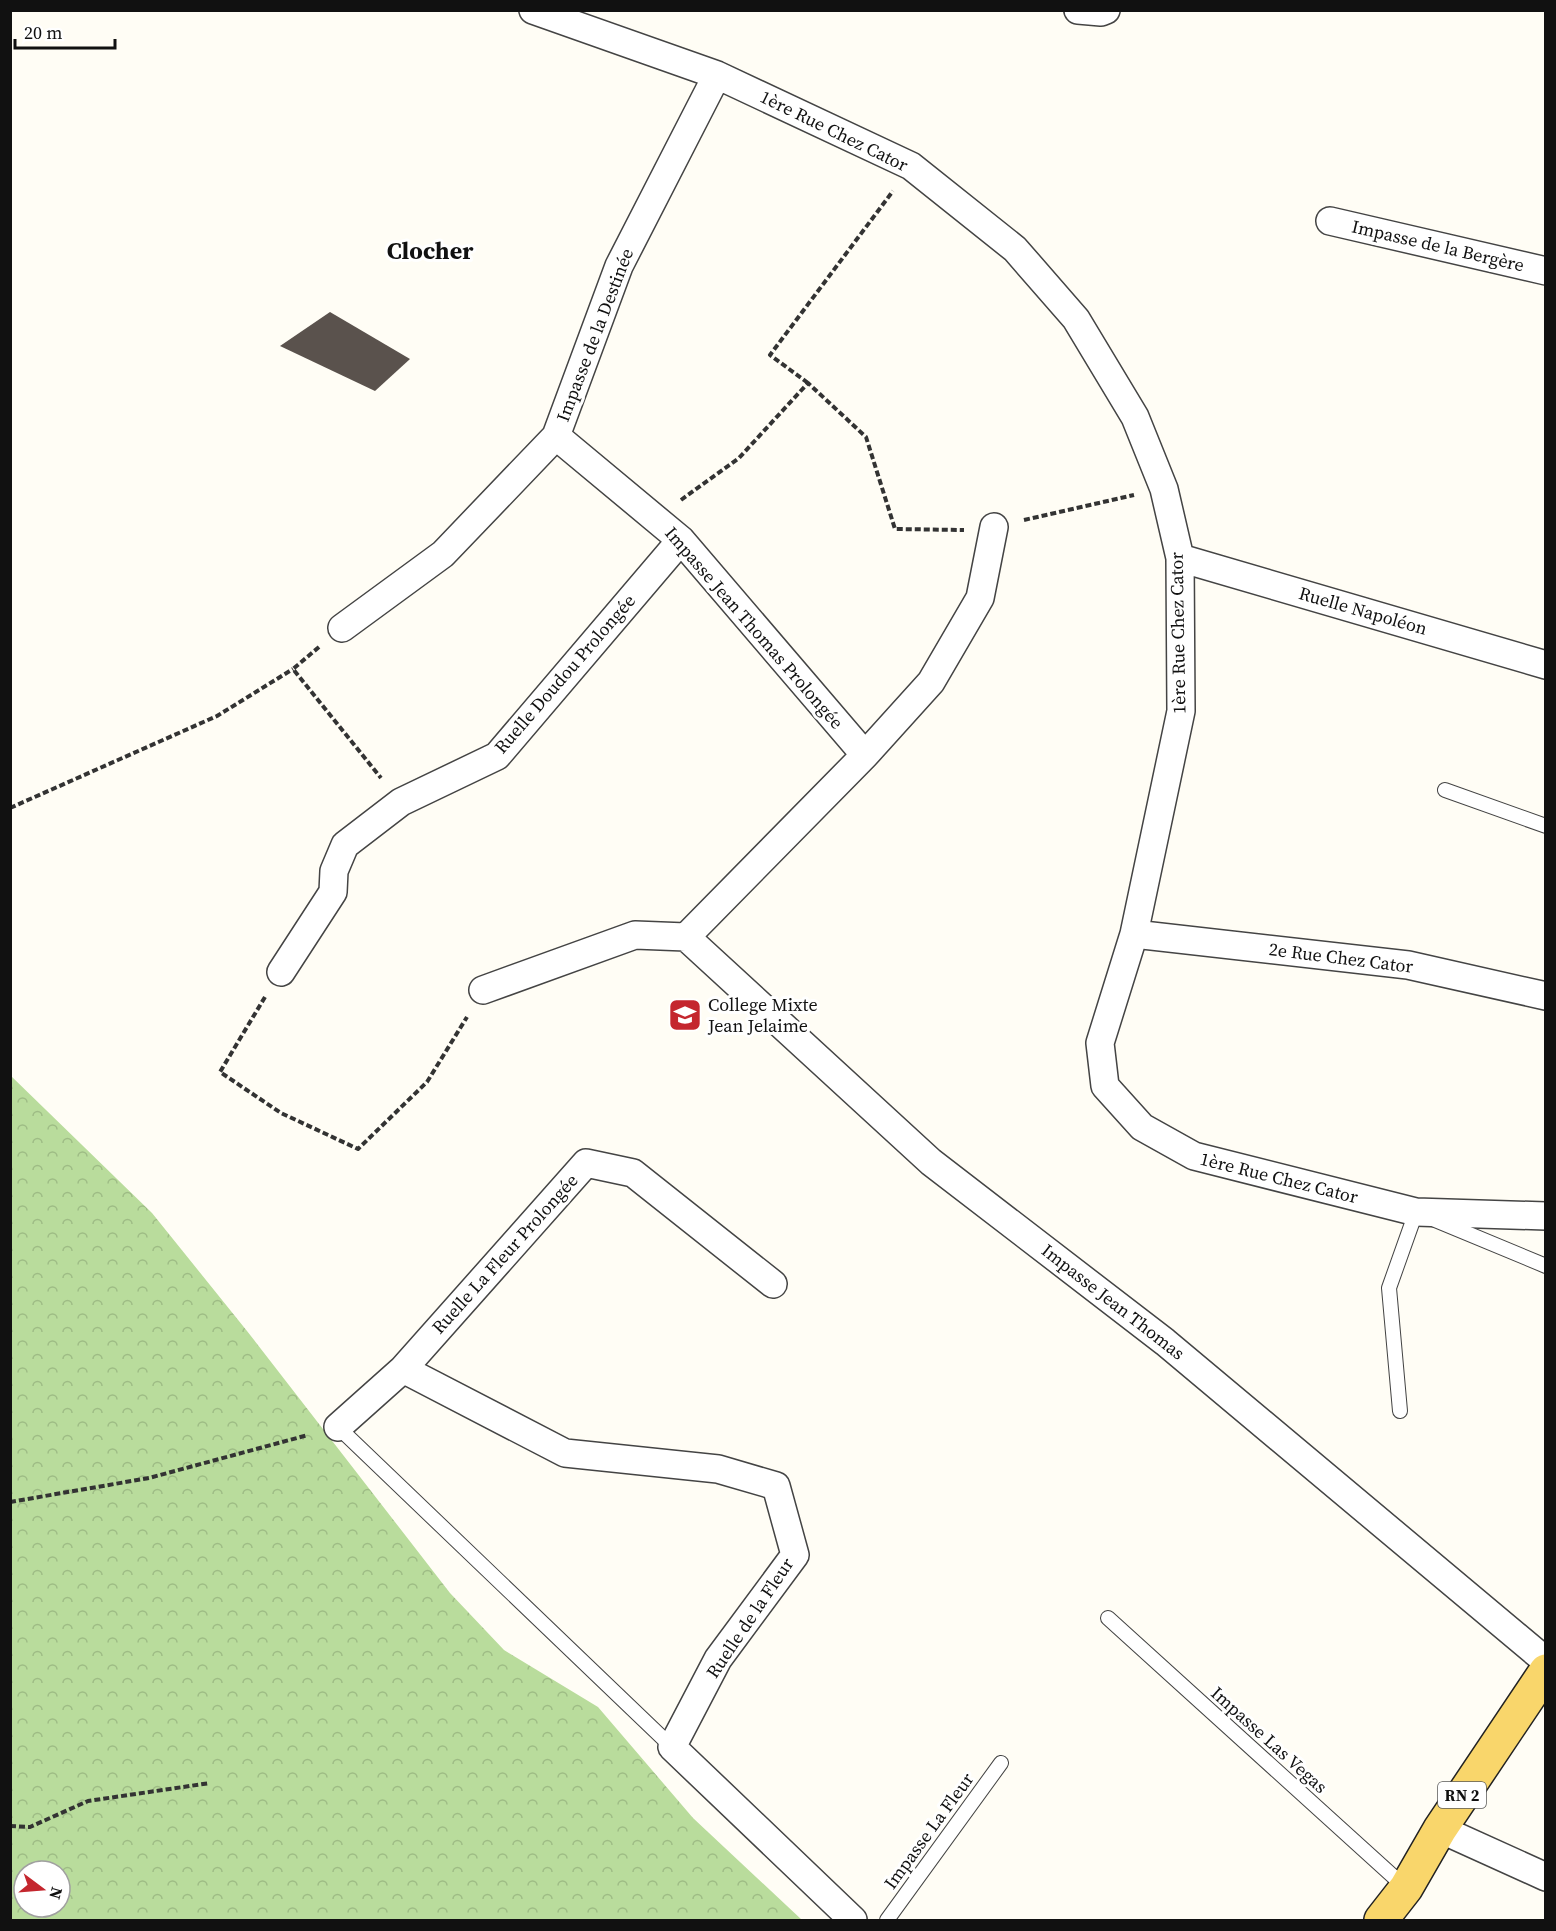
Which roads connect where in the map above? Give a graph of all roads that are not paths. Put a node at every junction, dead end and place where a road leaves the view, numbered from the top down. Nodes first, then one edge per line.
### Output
1 (532, 10) edge
2 (1078, 10) edge
3 (1106, 10) edge
4 (717, 75) junction
5 (1330, 221) dead end
6 (1545, 271) edge
7 (556, 436) junction
8 (994, 527) road end
9 (681, 540) junction
10 (1180, 558) junction
11 (342, 628) road end
12 (1545, 665) edge
13 (865, 755) junction
14 (1445, 790) dead end
15 (1545, 826) edge
16 (1134, 934) junction
17 (686, 938) junction
18 (281, 972) road end
19 (483, 990) road end
20 (1545, 996) edge
21 (1416, 1212) junction
22 (1545, 1215) edge
23 (1545, 1266) edge
24 (773, 1284) dead end
25 (403, 1369) junction
26 (1400, 1411) dead end
27 (338, 1427) joint
28 (1108, 1618) dead end
29 (1545, 1661) edge
30 (1545, 1671) edge
31 (672, 1747) junction
32 (1001, 1763) dead end
33 (1440, 1829) junction
34 (1545, 1877) edge
35 (1406, 1888) junction
36 (853, 1920) edge
37 (887, 1920) edge
38 (1381, 1920) edge

1 - 4 street, 1ère Rue Chez Cator
2 - 3 street
4 - 7 street, Impasse de la Destinée
4 - 10 street, 1ère Rue Chez Cator
5 - 6 street, Impasse de la Bergère
7 - 9 street, Impasse Jean Thomas Prolongée
7 - 11 street, Impasse de la Destinée
8 - 13 street
9 - 13 street, Impasse Jean Thomas Prolongée
9 - 18 street, Ruelle Doudou Prolongée
10 - 12 street, Ruelle Napoléon
10 - 16 street, 1ère Rue Chez Cator
13 - 17 street
14 - 15 lane
16 - 20 street, 2e Rue Chez Cator
16 - 21 street, 1ère Rue Chez Cator
17 - 19 street
17 - 29 street, Impasse Jean Thomas
21 - 22 street, 1ère Rue Chez Cator
21 - 23 lane
21 - 26 lane
24 - 25 street, Ruelle La Fleur Prolongée
25 - 27 street, Ruelle La Fleur Prolongée
25 - 31 street, Ruelle de la Fleur
27 - 31 lane
28 - 35 lane, Impasse Las Vegas
30 - 33 main road, RN 2
31 - 36 street
32 - 37 lane, Impasse La Fleur
33 - 34 street
33 - 35 main road, RN 2
35 - 38 main road, RN 2

